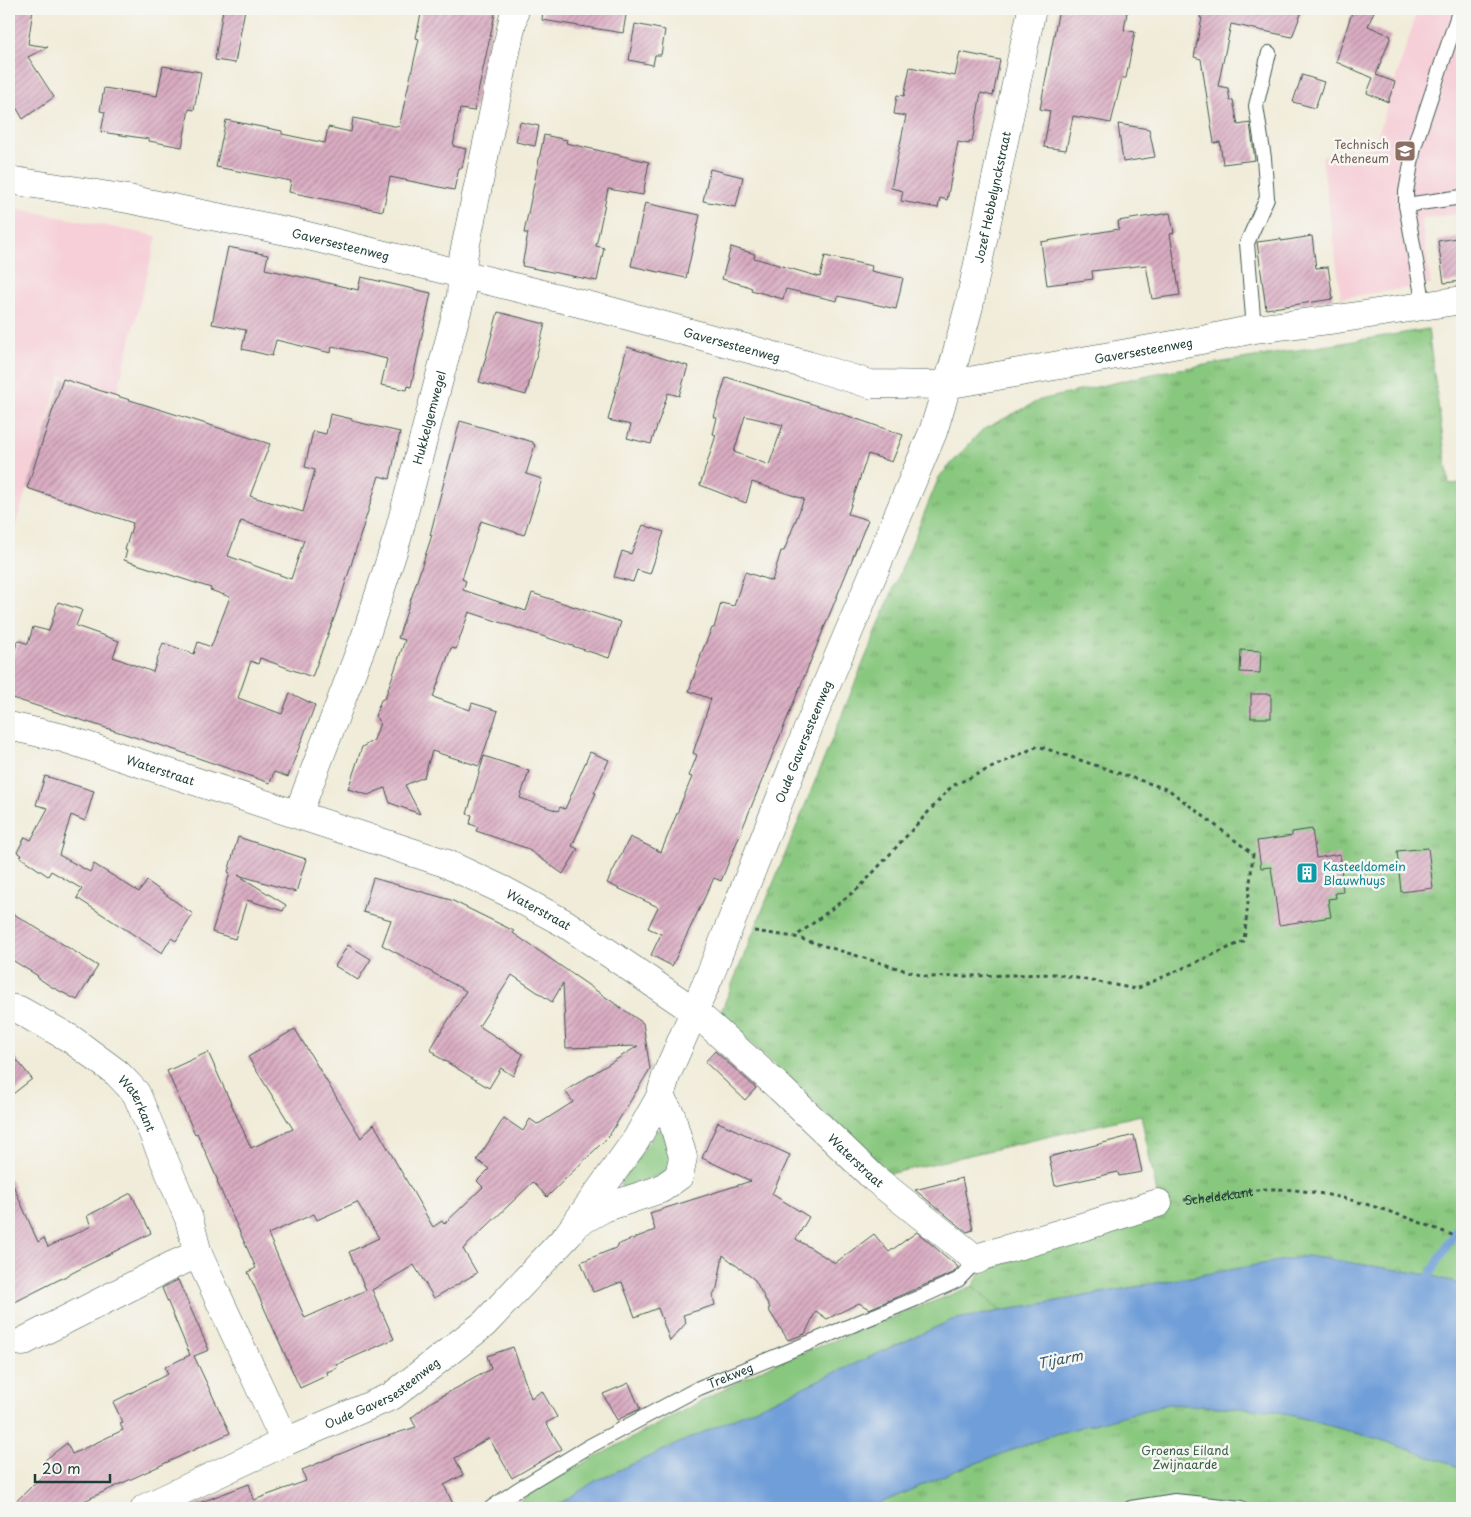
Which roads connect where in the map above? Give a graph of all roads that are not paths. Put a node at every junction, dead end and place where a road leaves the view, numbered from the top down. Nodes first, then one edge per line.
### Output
1 (515, 9) edge
2 (1032, 9) edge
3 (1460, 9) edge
4 (1269, 53) dead end
5 (9, 180) edge
6 (1462, 197) edge
7 (1406, 205) junction
8 (463, 273) junction
9 (1462, 300) edge
10 (1424, 306) junction
11 (1254, 329) junction
12 (946, 384) junction
13 (9, 726) edge
14 (298, 814) junction
15 (9, 1008) edge
16 (694, 1011) junction
17 (660, 1097) junction
18 (1158, 1203) road end
19 (579, 1222) junction
20 (198, 1254) junction
21 (977, 1260) junction
22 (22, 1342) dead end
23 (285, 1442) junction
24 (145, 1508) edge
25 (491, 1508) edge
26 (1131, 1508) edge
27 (1241, 1508) edge

1 - 8 street, Hukkelgemwegel
2 - 12 street, Jozef Hebbelynckstraat
3 - 7 lane
4 - 11 lane
5 - 8 street, Gaversesteenweg
6 - 7 lane
7 - 10 lane
8 - 12 street, Gaversesteenweg
8 - 14 street, Hukkelgemwegel
9 - 10 street, Gaversesteenweg
10 - 11 street, Gaversesteenweg
11 - 12 street, Gaversesteenweg
12 - 16 street, Oude Gaversesteenweg
13 - 14 street, Waterstraat
14 - 16 street, Waterstraat
15 - 20 street, Waterkant
16 - 17 street, Oude Gaversesteenweg
16 - 21 street, Waterstraat
17 - 19 street, Oude Gaversesteenweg
17 - 19 street, Oude Gaversesteenweg
18 - 21 street
19 - 23 street, Oude Gaversesteenweg
20 - 22 street
20 - 23 street, Waterkant
21 - 25 lane, Trekweg
23 - 24 street, Oude Gaversesteenweg
26 - 27 lane

